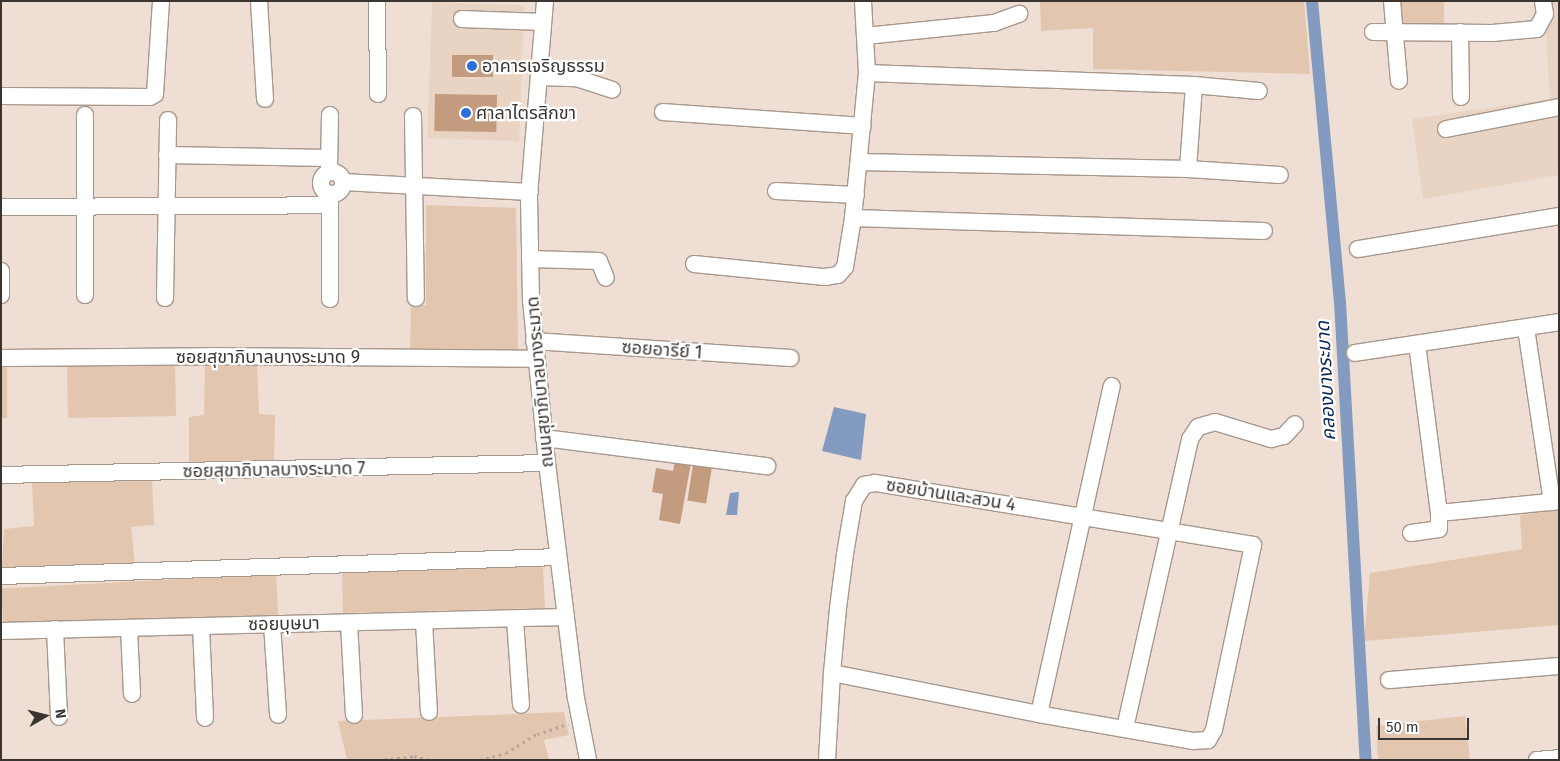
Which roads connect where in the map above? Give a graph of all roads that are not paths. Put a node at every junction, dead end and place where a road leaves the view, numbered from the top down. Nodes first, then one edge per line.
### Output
1 (161, 1) edge
2 (259, 1) edge
3 (377, 1) edge
4 (545, 1) edge
5 (863, 1) edge
6 (1392, 1) edge
7 (1543, 1) edge
8 (1018, 14) dead end
9 (462, 19) dead end
10 (543, 22) junction
11 (1397, 31) junction
12 (1373, 32) dead end
13 (1460, 32) junction
14 (865, 36) junction
15 (867, 73) junction
16 (539, 77) junction
17 (1399, 81) dead end
18 (1194, 85) junction
19 (612, 90) dead end
20 (1259, 91) dead end
21 (378, 94) dead end
22 (1, 96) edge
23 (1461, 97) dead end
24 (265, 99) dead end
25 (1559, 107) edge
26 (663, 112) dead end
27 (330, 115) dead end
28 (85, 116) dead end
29 (413, 116) dead end
30 (168, 120) dead end
31 (863, 126) junction
32 (1446, 129) dead end
33 (167, 155) junction
34 (859, 162) junction
35 (329, 165) junction
36 (1188, 169) junction
37 (1280, 175) dead end
38 (344, 182) junction
39 (414, 186) junction
40 (776, 191) dead end
41 (530, 192) junction
42 (856, 195) junction
43 (330, 200) junction
44 (85, 206) junction
45 (166, 206) junction
46 (1, 207) edge
47 (1559, 216) edge
48 (853, 218) junction
49 (1264, 231) dead end
50 (1358, 249) dead end
51 (530, 259) junction
52 (694, 264) dead end
53 (1, 271) edge
54 (606, 278) dead end
55 (85, 294) dead end
56 (1, 295) edge
57 (164, 298) dead end
58 (416, 298) dead end
59 (330, 299) dead end
60 (1559, 322) edge
61 (1526, 328) junction
62 (534, 342) junction
63 (1417, 344) junction
64 (1355, 353) dead end
65 (1, 358) edge
66 (790, 358) dead end
67 (534, 359) junction
68 (1112, 386) dead end
69 (1295, 424) dead end
70 (544, 438) junction
71 (547, 463) junction
72 (767, 466) dead end
73 (1, 476) edge
74 (1555, 502) edge
75 (1439, 514) junction
76 (1082, 518) junction
77 (1169, 532) junction
78 (1410, 533) dead end
79 (558, 557) junction
80 (1, 576) edge
81 (566, 618) junction
82 (516, 619) junction
83 (424, 621) junction
84 (349, 622) junction
85 (272, 624) junction
86 (201, 626) junction
87 (129, 628) junction
88 (55, 629) junction
89 (1, 630) edge
90 (1559, 666) edge
91 (832, 673) junction
92 (1389, 680) dead end
93 (132, 694) dead end
94 (521, 705) dead end
95 (429, 712) dead end
96 (1039, 714) junction
97 (278, 715) dead end
98 (354, 715) dead end
99 (59, 717) dead end
100 (205, 718) dead end
101 (1125, 728) junction
102 (1559, 758) edge
103 (588, 760) edge
104 (827, 760) edge
105 (1537, 760) edge

1 - 22 street
2 - 24 street
3 - 21 street
4 - 10 street, ถนนสุขาภิบาลบางระมาด
5 - 14 street
6 - 11 street
7 - 13 street
8 - 14 street
9 - 10 street
10 - 16 street, ถนนสุขาภิบาลบางระมาด
11 - 12 street
11 - 13 street
11 - 17 street
13 - 23 street
14 - 15 street
15 - 18 street
15 - 31 street
16 - 19 street
16 - 41 street, ถนนสุขาภิบาลบางระมาด
18 - 20 street
18 - 36 street
25 - 32 street
26 - 31 street
27 - 35 street
28 - 44 street
29 - 39 street
30 - 33 street
31 - 34 street
33 - 35 street
33 - 45 street
34 - 36 street
34 - 42 street
35 - 38 street
35 - 43 street
36 - 37 street
38 - 39 street
38 - 43 street
39 - 41 street
39 - 58 street
40 - 42 street
41 - 51 street, ถนนสุขาภิบาลบางระมาด
42 - 48 street
43 - 45 street
43 - 59 street
44 - 45 street
44 - 46 street
44 - 55 street
45 - 57 street
47 - 50 street
48 - 49 street
48 - 52 street
51 - 54 street
51 - 62 street, ถนนสุขาภิบาลบางระมาด
53 - 56 street
60 - 61 street
61 - 63 street
61 - 74 street
62 - 66 street, ซอยอารีย์ 1
62 - 67 street, ถนนสุขาภิบาลบางระมาด
63 - 64 street
63 - 75 street
65 - 67 street, ซอยสุขาภิบาลบางระมาด 9
67 - 70 street, ถนนสุขาภิบาลบางระมาด
68 - 76 street
69 - 77 street
70 - 71 street, ถนนสุขาภิบาลบางระมาด
70 - 72 street
71 - 73 street, ซอยสุขาภิบาลบางระมาด 7
71 - 79 street, ถนนสุขาภิบาลบางระมาด
74 - 75 street
75 - 78 street
76 - 77 street, ซอยบ้านและสวน 4
76 - 91 street, ซอยบ้านและสวน 4
76 - 96 street
77 - 101 street
77 - 101 street, ซอยบ้านและสวน 4
79 - 80 street
79 - 81 street, ถนนสุขาภิบาลบางระมาด
81 - 82 street, ซอยบุษบา
81 - 103 street, ถนนสุขาภิบาลบางระมาด
82 - 83 street, ซอยบุษบา
82 - 94 street
83 - 84 street, ซอยบุษบา
83 - 95 street
84 - 85 street, ซอยบุษบา
84 - 98 street
85 - 86 street, ซอยบุษบา
85 - 97 street
86 - 87 street, ซอยบุษบา
86 - 100 street
87 - 88 street, ซอยบุษบา
87 - 93 street
88 - 89 street, ซอยบุษบา
88 - 99 street
90 - 92 street
91 - 96 street
91 - 104 street, ซอยบ้านและสวน 4
96 - 101 street
102 - 105 street

